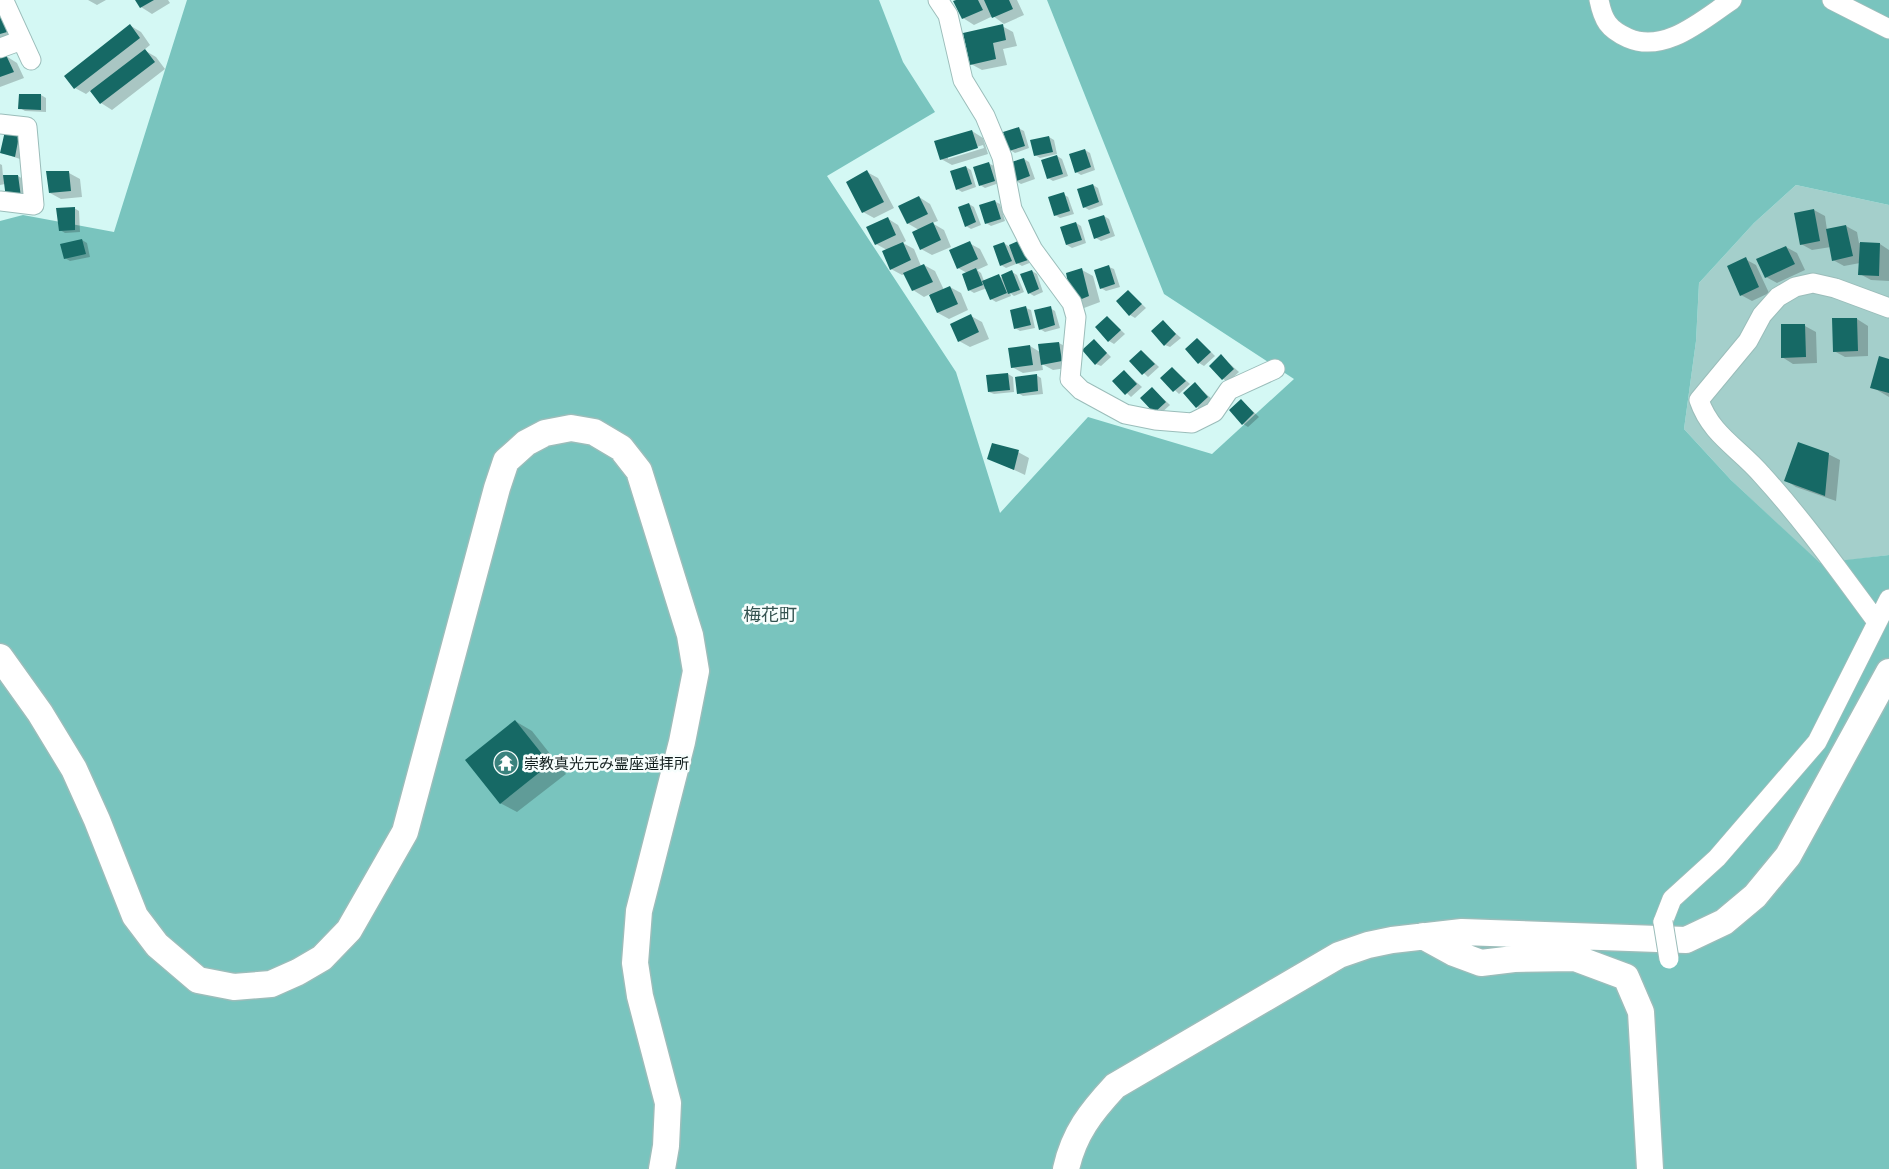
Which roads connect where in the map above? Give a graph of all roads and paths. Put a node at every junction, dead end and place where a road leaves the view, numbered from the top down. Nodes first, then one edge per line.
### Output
1 (938, 0) edge
2 (1599, 0) edge
3 (1732, 0) edge
4 (1832, 0) edge
5 (0, 2) edge
6 (1889, 29) edge
7 (22, 40) junction
8 (0, 48) edge
9 (31, 60) dead end
10 (0, 124) edge
11 (0, 201) edge
12 (1889, 308) edge
13 (1275, 369) dead end
14 (1889, 599) edge
15 (1878, 622) junction
16 (0, 657) edge
17 (1889, 672) edge
18 (1423, 936) junction
19 (1669, 959) dead end
20 (662, 1169) edge
21 (1066, 1169) edge
22 (1650, 1169) edge

1 - 13 street
2 - 3 street
4 - 6 street
5 - 7 street
7 - 8 street
7 - 9 street
10 - 11 street
12 - 15 street
14 - 15 street
15 - 19 street, bridge
16 - 20 street
17 - 18 street
18 - 21 street
18 - 22 street

